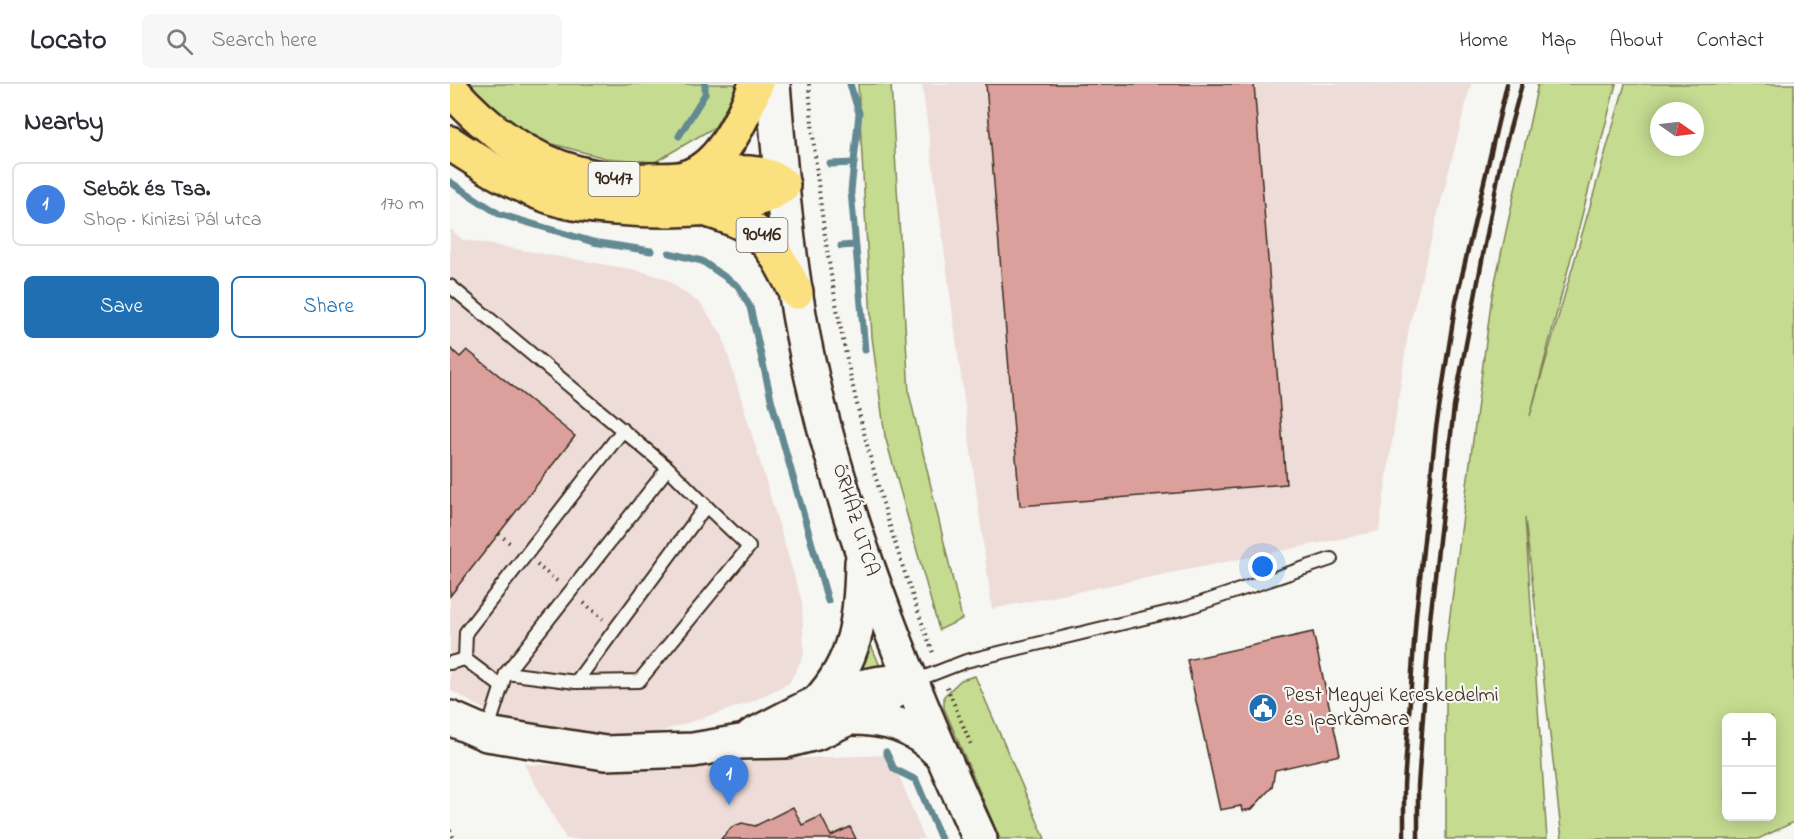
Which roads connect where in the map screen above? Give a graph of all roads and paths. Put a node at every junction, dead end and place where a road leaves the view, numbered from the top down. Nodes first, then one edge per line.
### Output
1 (756, 84) edge
2 (773, 84) edge
3 (809, 84) edge
4 (450, 88) edge
5 (450, 143) edge
6 (687, 177) junction
7 (783, 185) junction
8 (702, 209) junction
9 (450, 286) edge
10 (796, 292) junction
11 (623, 430) junction
12 (668, 468) junction
13 (877, 486) dead end
14 (706, 506) junction
15 (863, 551) junction
16 (1331, 559) dead end
17 (465, 658) junction
18 (450, 663) edge
19 (506, 673) junction
20 (576, 682) junction
21 (911, 682) junction
22 (502, 687) junction
23 (818, 702) junction
24 (450, 718) edge
25 (849, 718) junction
26 (487, 734) junction
27 (740, 742) junction
28 (941, 754) junction
29 (450, 830) edge
30 (454, 839) edge
31 (980, 839) edge

1 - 6 highway
2 - 7 street, ŐRHÁZ UTCA
3 - 13 path
4 - 6 highway, 90417
5 - 8 highway, 90416
6 - 7 highway, 90417
7 - 8 highway, 90416
7 - 10 street, ŐRHÁZ UTCA
8 - 10 highway, 90416
9 - 11 lane
10 - 15 street, ŐRHÁZ UTCA
11 - 12 lane
11 - 17 lane
12 - 14 lane
12 - 19 lane
14 - 20 lane
14 - 20 lane
15 - 21 street, ŐRHÁZ UTCA
15 - 23 street
16 - 21 lane
17 - 18 lane
17 - 22 lane
19 - 20 lane
19 - 22 lane
21 - 23 street
21 - 25 street
21 - 28 street, ŐRHÁZ UTCA
22 - 26 lane
23 - 27 street
24 - 26 street
25 - 27 street
25 - 28 street
26 - 27 street
28 - 31 street, ŐRHÁZ UTCA
29 - 30 path

